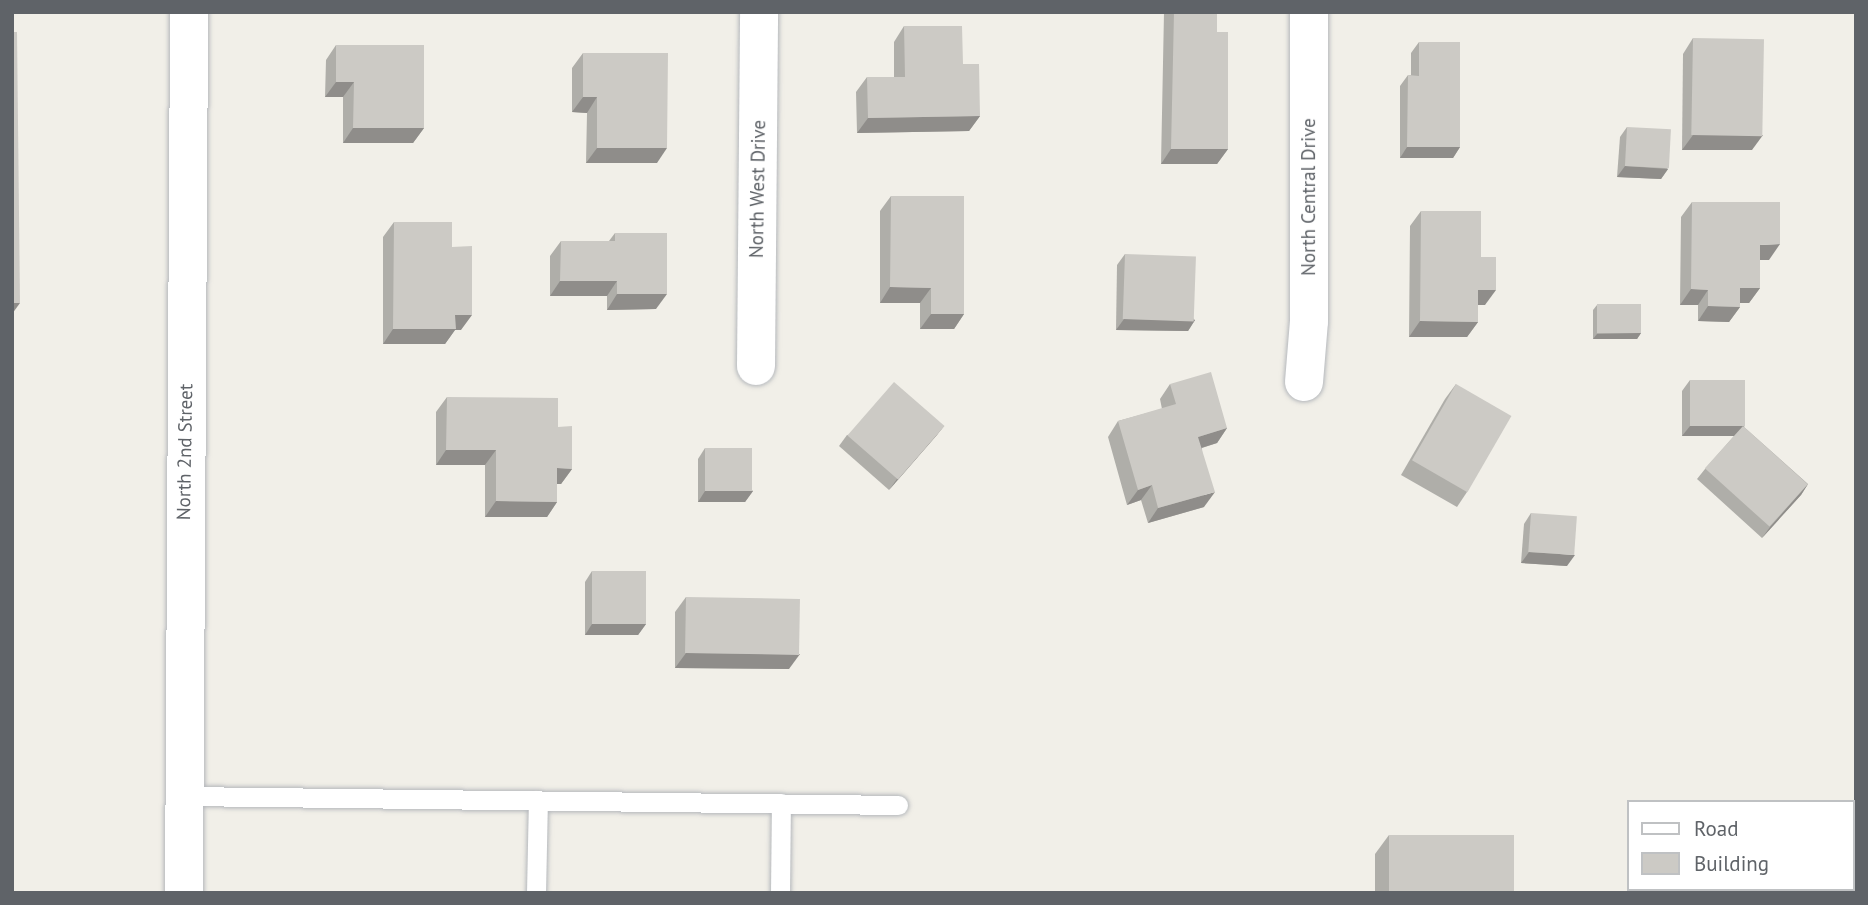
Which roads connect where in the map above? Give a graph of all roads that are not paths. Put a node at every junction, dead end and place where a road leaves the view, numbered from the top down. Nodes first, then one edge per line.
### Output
1 (189, 12) edge
2 (760, 12) edge
3 (1309, 12) edge
4 (756, 366) dead end
5 (1304, 382) dead end
6 (183, 796) junction
7 (538, 800) junction
8 (780, 803) junction
9 (898, 805) dead end
10 (184, 893) edge
11 (536, 893) edge
12 (780, 893) edge

1 - 6 main road, North 2nd Street
2 - 4 main road, North West Drive
3 - 5 main road, North Central Drive
6 - 7 lane
6 - 10 main road, North 2nd Street
7 - 8 lane
7 - 11 lane
8 - 9 lane
8 - 12 lane

